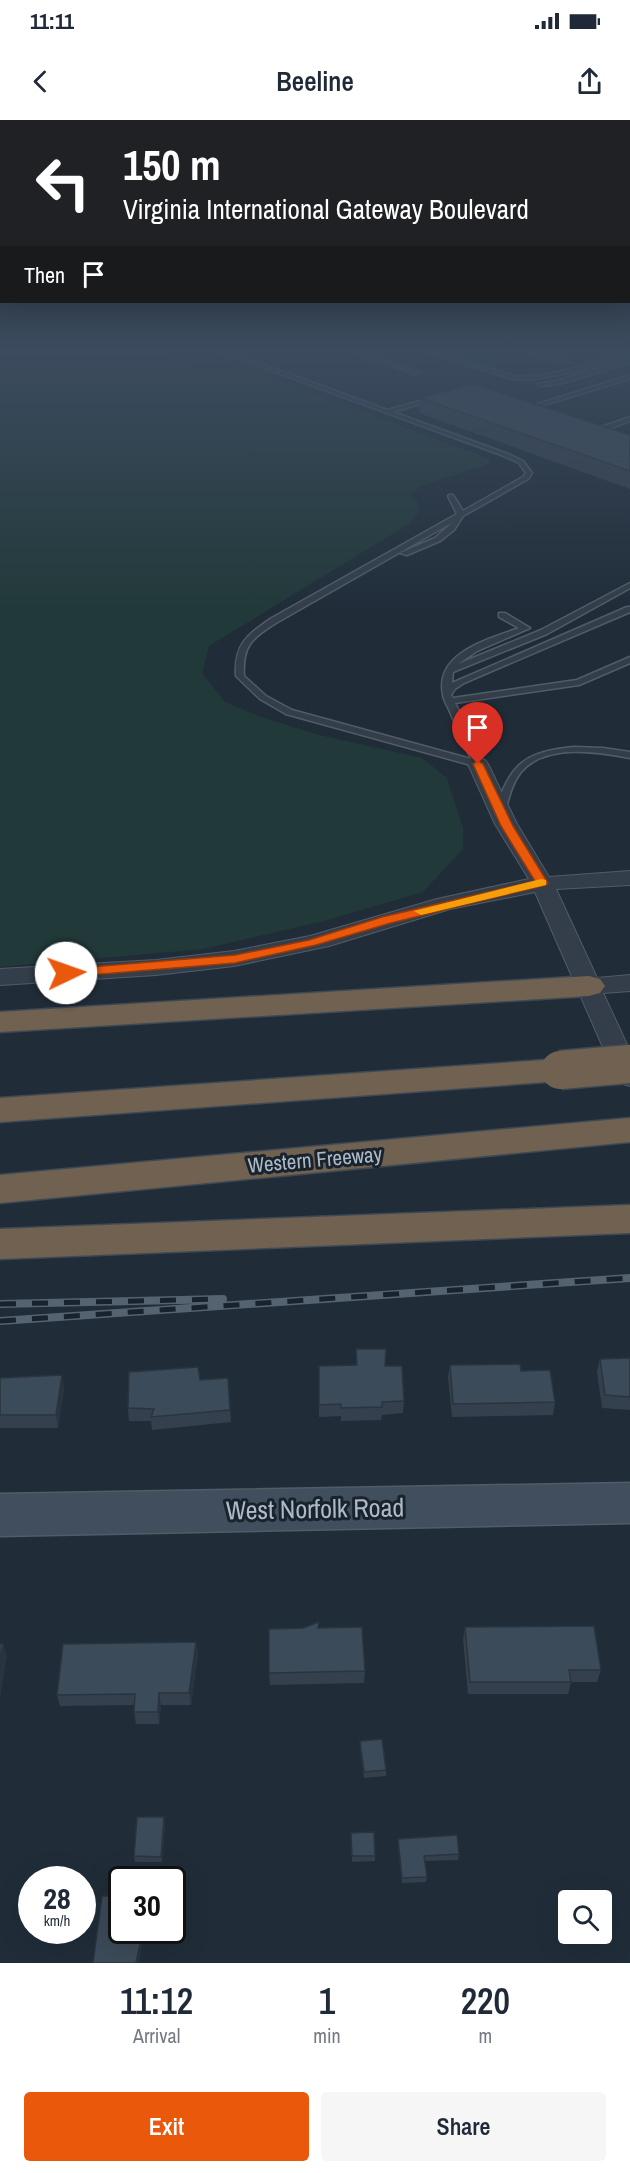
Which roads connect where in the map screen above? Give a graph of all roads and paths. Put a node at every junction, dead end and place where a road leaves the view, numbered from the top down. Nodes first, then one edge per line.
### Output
1 (459, 438) edge
2 (451, 496) dead end
3 (461, 514) junction
4 (630, 585) edge
5 (630, 593) edge
6 (630, 600) edge
7 (630, 609) edge
8 (502, 615) dead end
9 (562, 621) junction
10 (630, 660) edge
11 (449, 674) junction
12 (449, 698) junction
13 (630, 755) edge
14 (478, 764) junction
15 (500, 811) junction
16 (630, 878) edge
17 (542, 883) junction
18 (0, 977) edge
19 (630, 983) edge
20 (589, 986) junction
21 (0, 1022) edge
22 (630, 1064) edge
23 (630, 1080) edge
24 (0, 1110) edge
25 (630, 1130) edge
26 (0, 1190) edge
27 (630, 1219) edge
28 (0, 1244) edge
29 (630, 1503) edge
30 (0, 1515) edge

1 - 3 lane
2 - 3 lane
3 - 14 lane
4 - 9 lane
5 - 9 lane
6 - 11 lane
7 - 12 lane
8 - 11 lane
9 - 11 lane
10 - 12 lane
11 - 12 lane
12 - 14 lane
13 - 15 lane
14 - 15 street
15 - 17 street
16 - 17 street
17 - 18 street
17 - 20 street
19 - 20 street
20 - 21 highway
20 - 23 street
22 - 24 highway, bridge
25 - 26 highway, Western Freeway
27 - 28 highway
29 - 30 street, West Norfolk Road

